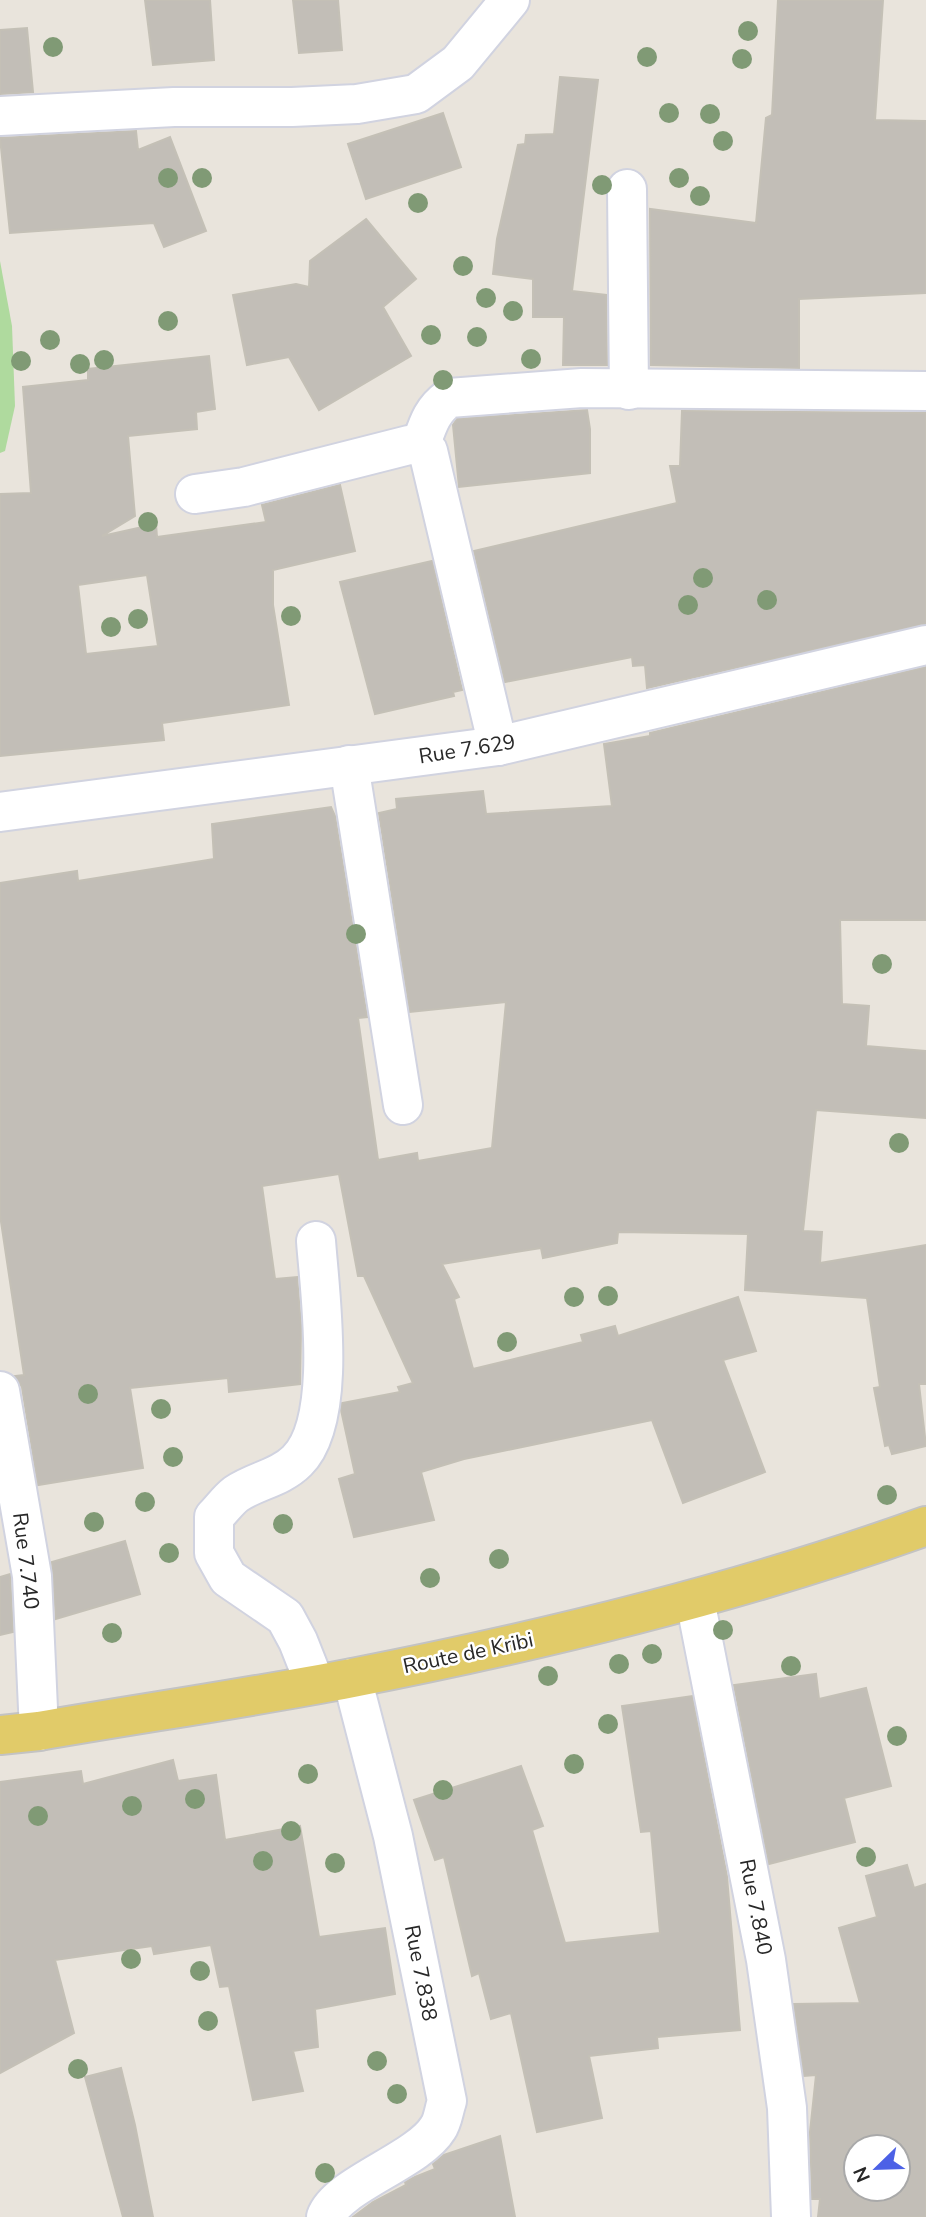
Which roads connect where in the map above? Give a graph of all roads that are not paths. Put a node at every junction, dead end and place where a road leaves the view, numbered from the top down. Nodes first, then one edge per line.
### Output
1 (510, 0) edge
2 (0, 116) edge
3 (626, 189) dead end
4 (629, 390) junction
5 (926, 391) edge
6 (421, 444) junction
7 (195, 494) dead end
8 (926, 645) edge
9 (498, 746) junction
10 (349, 765) junction
11 (0, 812) edge
12 (403, 1105) dead end
13 (316, 1241) dead end
14 (0, 1391) edge
15 (926, 1526) edge
16 (695, 1600) junction
17 (352, 1678) junction
18 (315, 1684) junction
19 (39, 1731) junction
20 (0, 1735) edge
21 (326, 2217) edge
22 (791, 2217) edge

1 - 2 street
3 - 4 street
4 - 5 street
4 - 6 street
6 - 7 street
6 - 9 street
8 - 9 street, Rue 7.629
9 - 10 street, Rue 7.629
10 - 11 street, Rue 7.629
10 - 12 street
13 - 18 street
14 - 19 street, Rue 7.740
15 - 16 main road, Route de Kribi
16 - 17 main road, Route de Kribi
16 - 22 street, Rue 7.840
17 - 18 main road, Route de Kribi
17 - 21 street, Rue 7.838
18 - 19 main road, Route de Kribi
19 - 20 main road, Route de Kribi

